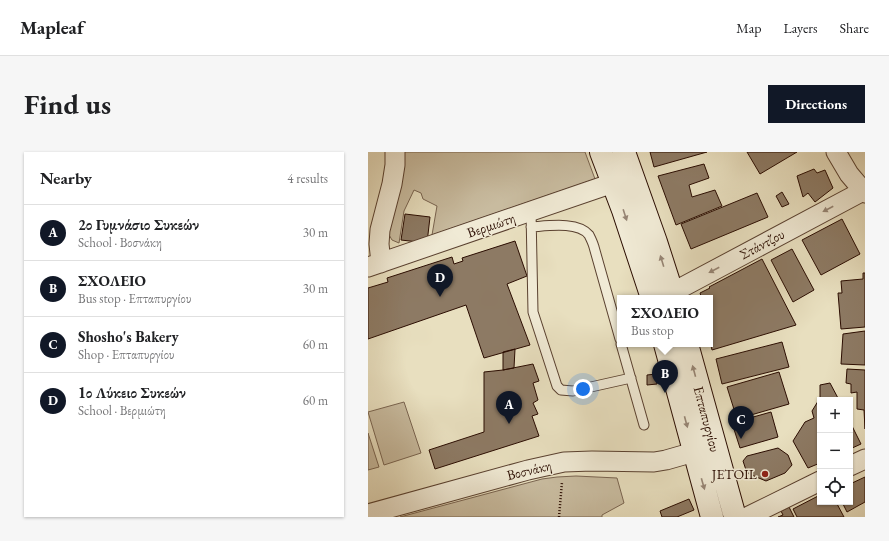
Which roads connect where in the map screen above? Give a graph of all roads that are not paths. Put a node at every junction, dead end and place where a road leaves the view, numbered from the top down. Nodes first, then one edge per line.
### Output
1 (395, 152) edge
2 (601, 152) edge
3 (624, 152) edge
4 (836, 152) edge
5 (614, 183) junction
6 (864, 192) edge
7 (531, 219) junction
8 (375, 265) edge
9 (651, 295) edge
10 (669, 295) edge
11 (671, 295) edge
12 (617, 328) edge
13 (623, 347) edge
14 (666, 347) edge
15 (688, 347) edge
16 (631, 378) junction
17 (644, 425) dead end
18 (694, 452) junction
19 (865, 459) edge
20 (853, 465) edge
21 (817, 482) edge
22 (368, 514) edge
23 (712, 517) edge
24 (735, 517) edge
25 (747, 517) edge

1 - 8 street
2 - 5 main road
10 -> 3 main road
4 - 6 street
5 - 7 street, Βερμιώτη
5 -> 9 main road
6 -> 11 street, Στάντζου
7 - 8 street, Βερμιώτη
7 - 12 lane
7 - 16 lane
13 - 16 lane
14 -> 18 main road, Επταπυργίου
24 -> 15 main road, Επταπυργίου
16 - 17 lane
18 - 22 street, Βοσνάκη
18 -> 23 main road, Επταπυργίου
19 - 20 street
21 - 25 street

